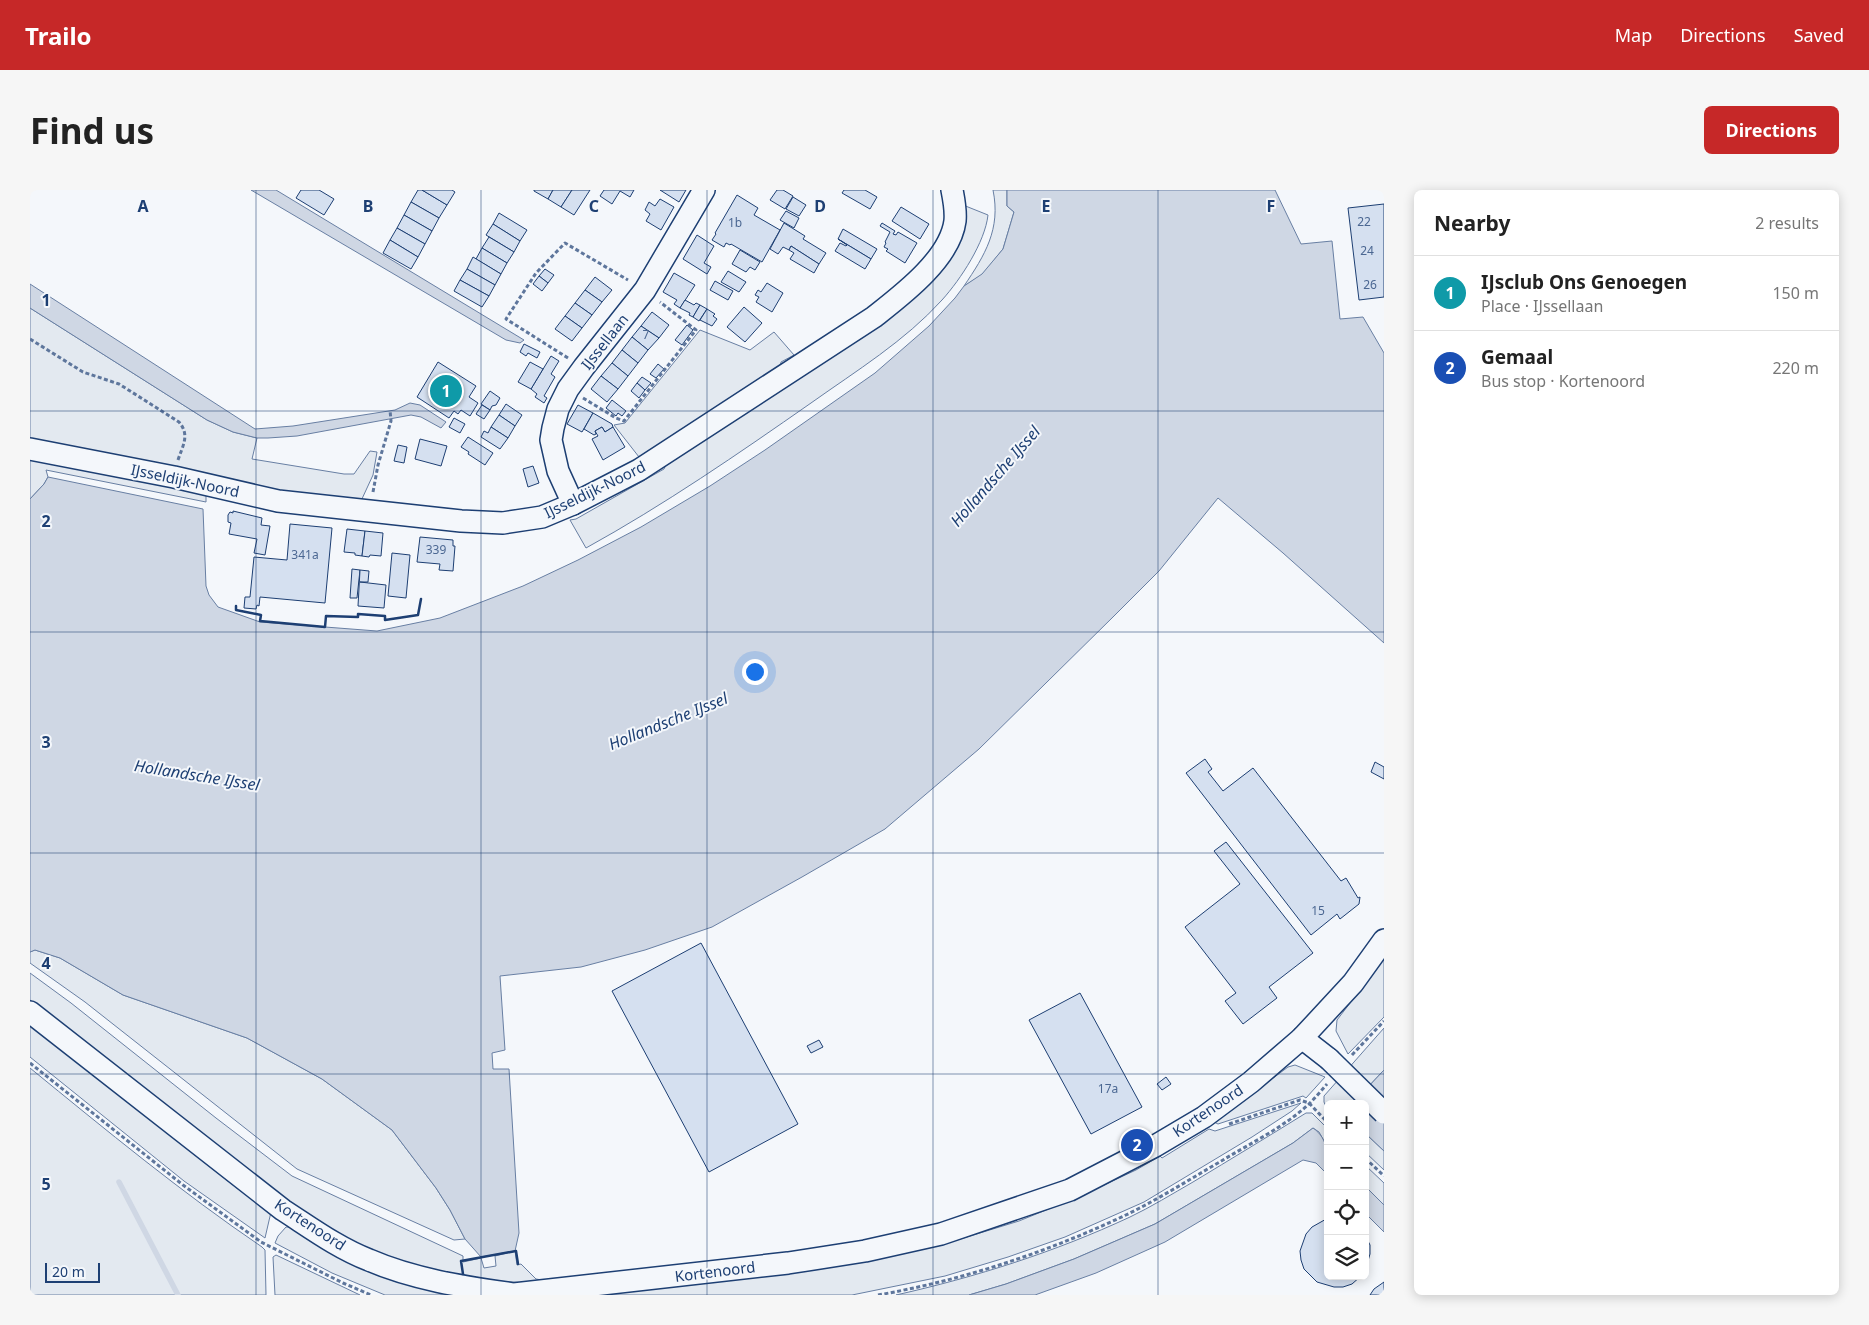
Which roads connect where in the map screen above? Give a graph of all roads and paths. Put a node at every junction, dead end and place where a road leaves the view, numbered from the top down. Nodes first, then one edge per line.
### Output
1 (704, 190) edge
2 (952, 190) edge
3 (30, 339) edge
4 (390, 410) dead end
5 (184, 441) dead end
6 (30, 449) edge
7 (572, 504) junction
8 (369, 511) junction
9 (1384, 940) edge
10 (30, 1012) edge
11 (1302, 1038) junction
12 (30, 1063) edge
13 (1309, 1103) junction
14 (1384, 1112) edge
15 (1204, 1118) junction
16 (1324, 1119) edge
17 (1369, 1162) edge
18 (1384, 1176) edge
19 (478, 1292) edge
20 (372, 1295) edge
21 (514, 1295) edge
22 (878, 1295) edge

1 - 7 street, IJssellaan
2 - 7 street, IJsseldijk-Noord
3 - 5 path
4 - 8 path
6 - 8 street, IJsseldijk-Noord
7 - 8 street, IJsseldijk-Noord
9 - 11 street, Kortenoord
10 - 19 street, Kortenoord
11 - 14 street, bridge
11 - 15 street, Kortenoord
12 - 20 path
13 - 15 path
13 - 16 path
13 - 22 path
15 - 21 street, Kortenoord
17 - 18 path
19 - 21 street, Kortenoord

